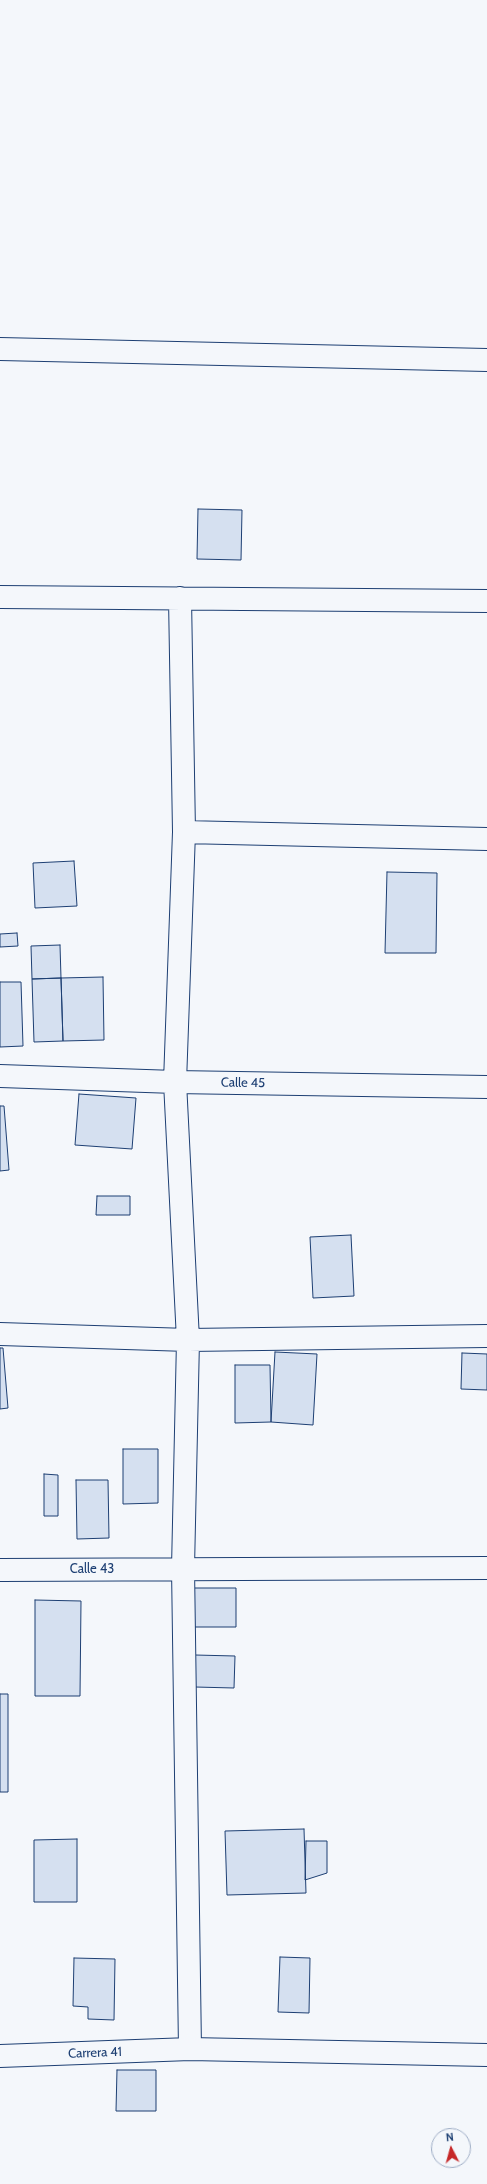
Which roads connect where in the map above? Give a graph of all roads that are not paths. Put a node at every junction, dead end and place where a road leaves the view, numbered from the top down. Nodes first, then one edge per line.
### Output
1 (0, 349) edge
2 (487, 360) edge
3 (0, 598) edge
4 (180, 598) junction
5 (487, 601) edge
6 (184, 832) junction
7 (487, 839) edge
8 (0, 1076) edge
9 (175, 1082) junction
10 (487, 1087) edge
11 (0, 1334) edge
12 (487, 1336) edge
13 (188, 1340) junction
14 (183, 1568) junction
15 (487, 1568) edge
16 (0, 1570) edge
17 (190, 2049) junction
18 (487, 2055) edge
19 (0, 2056) edge

1 - 2 street
3 - 4 street
4 - 5 street
4 - 6 street
6 - 7 street
6 - 9 street
8 - 9 street, Calle 45
9 - 10 street, Calle 45
9 - 13 street
11 - 13 street
12 - 13 street
13 - 14 street
14 - 15 street, Calle 43
14 - 16 street, Calle 43
14 - 17 street
17 - 18 street, Carrera 41
17 - 19 street, Carrera 41

